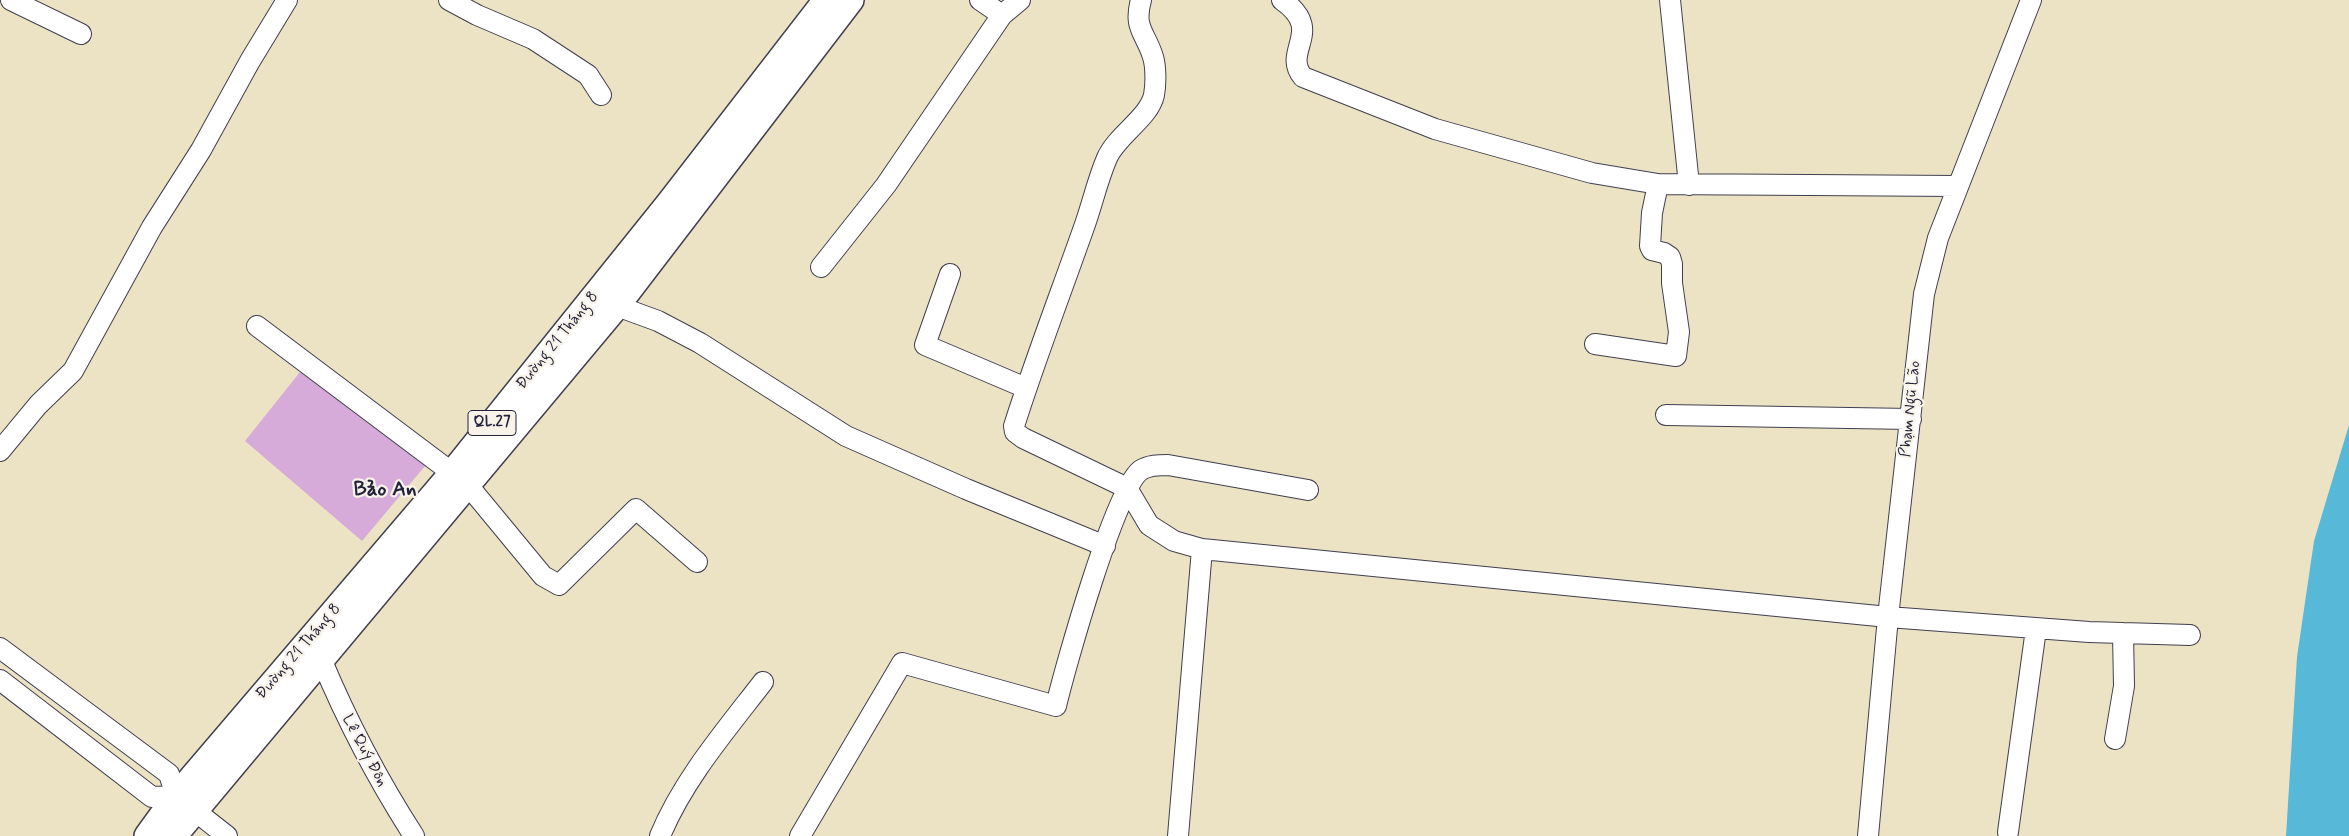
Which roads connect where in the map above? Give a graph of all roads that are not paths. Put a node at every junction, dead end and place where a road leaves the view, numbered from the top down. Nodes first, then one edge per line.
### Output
1 (11, 0) edge
2 (287, 0) edge
3 (450, 0) edge
4 (826, 0) edge
5 (850, 0) edge
6 (980, 0) edge
7 (1020, 0) edge
8 (1141, 0) edge
9 (1282, 0) edge
10 (1670, 0) edge
11 (2030, 0) edge
12 (1002, 15) junction
13 (81, 34) dead end
14 (601, 95) dead end
15 (1658, 184) junction
16 (1688, 185) junction
17 (1958, 186) junction
18 (821, 267) dead end
19 (950, 274) dead end
20 (617, 306) junction
21 (257, 326) dead end
22 (1595, 344) dead end
23 (1026, 388) junction
24 (1666, 415) dead end
25 (1911, 419) junction
26 (0, 451) edge
27 (460, 478) junction
28 (1127, 488) junction
29 (1308, 490) dead end
30 (1105, 546) junction
31 (1202, 549) junction
32 (697, 562) dead end
33 (1888, 617) junction
34 (2036, 629) junction
35 (2123, 633) junction
36 (2190, 635) dead end
37 (0, 648) edge
38 (322, 661) junction
39 (0, 680) edge
40 (763, 682) dead end
41 (2116, 739) dead end
42 (185, 804) junction
43 (2008, 832) dead end
44 (147, 836) edge
45 (174, 836) edge
46 (227, 836) edge
47 (414, 836) edge
48 (660, 836) edge
49 (800, 836) edge
50 (1178, 836) edge
51 (1868, 836) edge

1 - 13 street
2 - 26 street
3 - 14 street
4 - 27 main road, Đường 21 Tháng 8 / QL.27
5 - 20 main road, Đường 21 Tháng 8 / QL.27
6 - 12 street
7 - 12 street
8 - 23 street
9 - 15 street
10 - 16 street
11 - 17 street, Phạm Ngũ Lão
12 - 18 street
15 - 16 street
15 - 22 street
16 - 17 street
17 - 25 street, Phạm Ngũ Lão
19 - 23 street
20 - 27 main road, Đường 21 Tháng 8 / QL.27
20 - 30 street
21 - 27 street
23 - 28 street
24 - 25 street
25 - 33 street, Phạm Ngũ Lão
27 - 32 street
27 - 38 main road, Đường 21 Tháng 8 / QL.27
27 - 42 main road, Đường 21 Tháng 8 / QL.27
28 - 29 street
28 - 30 street
28 - 31 street
30 - 49 street
31 - 33 street
31 - 50 street
33 - 34 street
33 - 51 street, Phạm Ngũ Lão
34 - 35 street
34 - 43 street
35 - 36 street
35 - 41 street
37 - 42 street
38 - 42 main road, Đường 21 Tháng 8 / QL.27
38 - 47 street, Lê Quý Đôn
39 - 42 street
40 - 48 street
42 - 44 main road, Đường 21 Tháng 8 / QL.27
42 - 45 main road, Đường 21 Tháng 8 / QL.27
42 - 46 street

